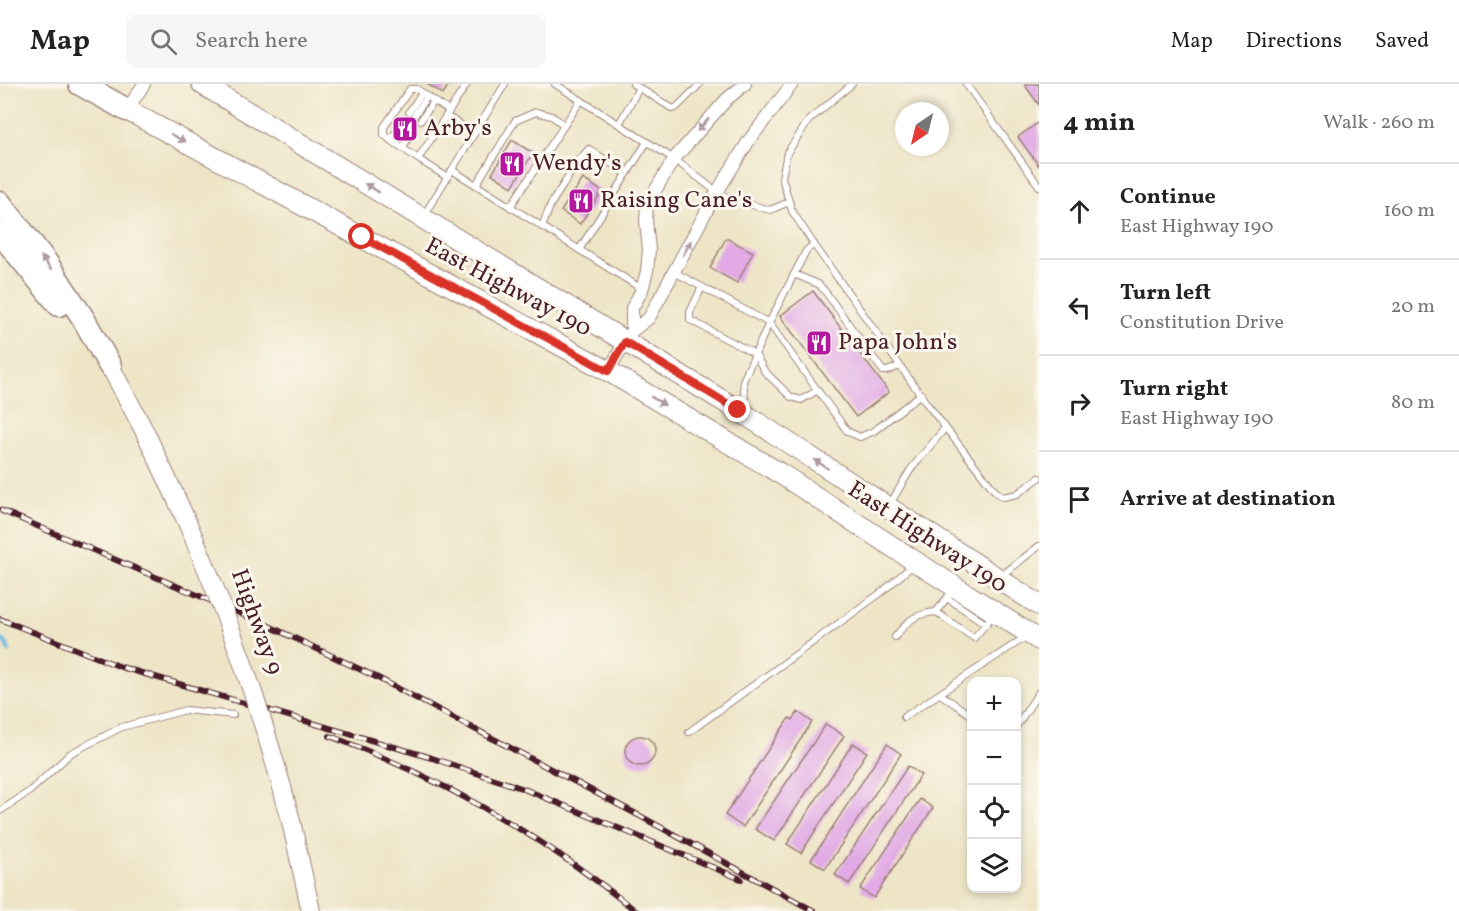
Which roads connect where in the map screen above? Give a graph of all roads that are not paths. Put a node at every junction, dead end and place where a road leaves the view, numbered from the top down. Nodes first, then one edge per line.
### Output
1 (80, 84) edge
2 (144, 84) edge
3 (202, 84) edge
4 (467, 84) edge
5 (505, 84) edge
6 (555, 84) edge
7 (700, 84) edge
8 (745, 84) edge
9 (792, 84) edge
10 (852, 84) edge
11 (966, 84) edge
12 (636, 86) edge
13 (425, 95) junction
14 (581, 100) junction
15 (434, 101) junction
16 (127, 110) junction
17 (447, 114) junction
18 (618, 124) junction
19 (564, 125) junction
20 (404, 126) dead end
21 (413, 131) dead end
22 (474, 133) junction
23 (393, 142) junction
24 (647, 142) junction
25 (402, 148) junction
26 (418, 159) junction
27 (674, 159) junction
28 (452, 170) junction
29 (627, 174) junction
30 (447, 177) junction
31 (476, 185) junction
32 (1039, 186) edge
33 (717, 192) junction
34 (789, 202) junction
35 (0, 203) edge
36 (510, 207) junction
37 (422, 218) junction
38 (542, 227) junction
39 (0, 233) edge
40 (814, 244) junction
41 (579, 250) junction
42 (674, 272) junction
43 (794, 274) junction
44 (702, 287) junction
45 (642, 290) junction
46 (769, 323) junction
47 (628, 336) junction
48 (755, 354) junction
49 (110, 366) junction
50 (900, 366) junction
51 (608, 371) junction
52 (818, 390) junction
53 (921, 394) junction
54 (738, 410) junction
55 (945, 428) junction
56 (781, 474) junction
57 (1039, 478) edge
58 (888, 507) junction
59 (1039, 546) edge
60 (916, 562) junction
61 (998, 578) junction
62 (951, 592) junction
63 (1039, 605) edge
64 (936, 612) junction
65 (991, 618) junction
66 (896, 637) dead end
67 (1034, 637) edge
68 (1039, 692) edge
69 (939, 694) junction
70 (967, 713) edge
71 (233, 715) dead end
72 (904, 717) dead end
73 (1021, 721) edge
74 (689, 732) dead end
75 (0, 811) edge
76 (311, 911) edge

1 - 16 highway
2 - 16 street
37 -> 3 main road, East Highway 190
4 - 17 lane
5 - 22 lane
6 - 14 lane
7 - 12 lane
8 -> 27 street
9 - 33 street
10 - 34 lane
11 - 32 lane
12 - 18 lane
13 - 15 lane
13 - 15 lane
13 - 23 lane
14 - 18 lane
14 - 19 lane
15 - 17 lane
16 -> 51 main road, East Highway 190
17 - 22 lane
17 - 26 lane
18 - 24 lane
19 - 31 lane
19 - 36 lane
20 - 23 lane
21 - 25 lane
22 - 28 lane
23 - 25 lane
24 - 27 lane
24 - 29 lane
25 - 26 lane
26 - 30 lane
27 - 33 lane
27 - 45 street
28 - 30 lane
28 - 31 lane
29 - 38 lane
29 - 41 lane
30 - 37 lane
31 - 36 lane
33 - 34 lane
42 -> 33 street
34 - 40 lane
49 -> 35 highway, Highway 9
36 - 38 lane
37 - 47 main road, East Highway 190
38 - 41 lane
39 - 49 highway, Highway 9
40 - 43 lane
40 - 50 lane
41 - 45 lane
42 - 44 lane
42 - 47 street
43 - 46 lane
43 - 50 lane
44 - 46 lane
44 - 48 lane
45 - 47 street
46 - 48 lane
46 - 52 lane
47 - 51 street
47 - 54 main road, East Highway 190
48 - 52 lane
48 - 54 lane
49 - 76 main road, Highway 9, bridge
50 - 53 lane
51 -> 56 main road, East Highway 190
52 - 53 lane
53 - 55 lane
58 -> 54 main road, East Highway 190
55 - 57 lane
55 - 58 lane
56 - 58 main road
56 - 60 main road, East Highway 190
58 - 61 main road, East Highway 190
59 - 61 lane
60 - 62 main road, East Highway 190
60 - 74 lane
61 - 63 main road, East Highway 190
62 - 64 lane
62 - 65 main road, East Highway 190
64 - 65 lane
64 - 66 lane
65 - 67 main road, East Highway 190
67 - 69 lane
68 - 73 lane
69 - 70 lane
69 - 72 lane
71 - 75 lane

